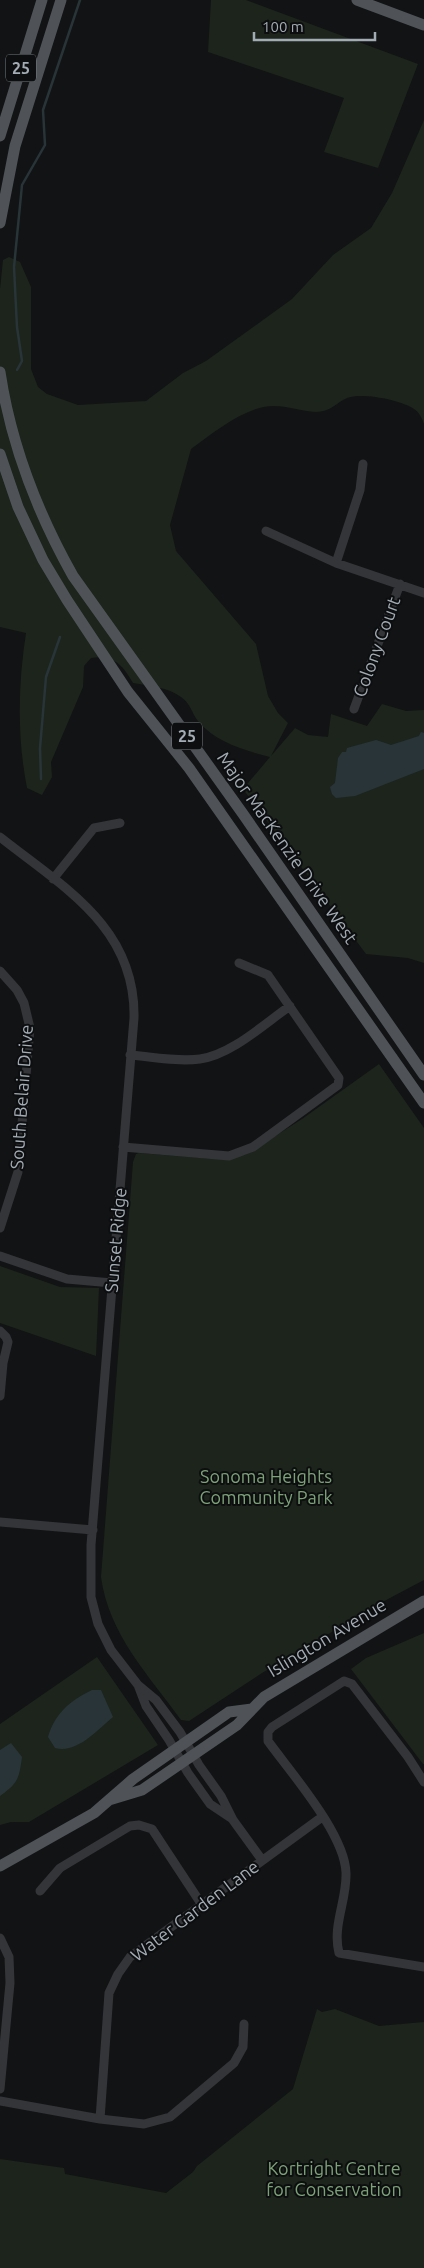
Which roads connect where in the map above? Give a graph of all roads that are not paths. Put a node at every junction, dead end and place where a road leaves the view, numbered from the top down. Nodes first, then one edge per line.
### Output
1 (42, 0) edge
2 (61, 0) edge
3 (357, 0) edge
4 (424, 25) edge
5 (0, 136) edge
6 (0, 223) edge
7 (0, 372) edge
8 (0, 454) edge
9 (363, 464) dead end
10 (266, 531) dead end
11 (336, 562) junction
12 (400, 584) junction
13 (424, 593) edge
14 (354, 710) dead end
15 (120, 823) dead end
16 (0, 837) edge
17 (53, 879) junction
18 (239, 963) dead end
19 (0, 971) edge
20 (290, 1006) junction
21 (130, 1055) junction
22 (424, 1075) edge
23 (424, 1102) edge
24 (123, 1147) junction
25 (0, 1228) edge
26 (0, 1256) edge
27 (112, 1283) junction
28 (0, 1331) edge
29 (0, 1396) edge
30 (0, 1522) edge
31 (92, 1530) junction
32 (424, 1601) edge
33 (138, 1685) junction
34 (252, 1709) junction
35 (186, 1742) junction
36 (175, 1750) junction
37 (193, 1755) junction
38 (182, 1763) junction
39 (424, 1782) edge
40 (109, 1800) junction
41 (322, 1817) junction
42 (233, 1820) junction
43 (262, 1860) junction
44 (0, 1866) edge
45 (40, 1890) dead end
46 (202, 1905) junction
47 (0, 1938) edge
48 (424, 1968) edge
49 (244, 2024) dead end
50 (0, 2089) edge
51 (0, 2101) edge
52 (100, 2119) junction

1 - 5 main road, 25
2 - 6 main road, 25
3 - 4 main road
7 - 22 main road, Major MacKenzie Drive West / 25
8 - 23 main road, Major MacKenzie Drive West / 25
9 - 11 street
10 - 11 street
11 - 12 street
12 - 13 street
12 - 14 street, Colony Court
15 - 17 street
16 - 17 street, Sunset Ridge
17 - 21 street, Sunset Ridge
18 - 20 street
19 - 25 street, South Belair Drive
20 - 21 street
20 - 24 street
21 - 24 street, Sunset Ridge
24 - 27 street, Sunset Ridge
26 - 27 street
27 - 31 street, Sunset Ridge
28 - 29 street
30 - 31 street
31 - 33 street, Sunset Ridge
32 - 34 main road, Islington Avenue
33 - 35 street, Sunset Ridge
33 - 36 street, Sunset Ridge
34 - 35 main road, Islington Avenue
34 - 37 main road, Islington Avenue
35 - 36 main road, Islington Avenue
35 - 37 street, Sunset Ridge
36 - 38 street, Sunset Ridge
36 - 40 main road, Islington Avenue
37 - 38 main road, Islington Avenue
37 - 42 street, Sunset Ridge
38 - 40 main road, Islington Avenue
38 - 42 street, Sunset Ridge
39 - 41 street
40 - 44 main road, Islington Avenue
41 - 43 street, Water Garden Lane
41 - 48 street
42 - 43 street
43 - 46 street, Water Garden Lane
45 - 46 street
46 - 52 street, Water Garden Lane
47 - 50 street
49 - 52 street
51 - 52 street

